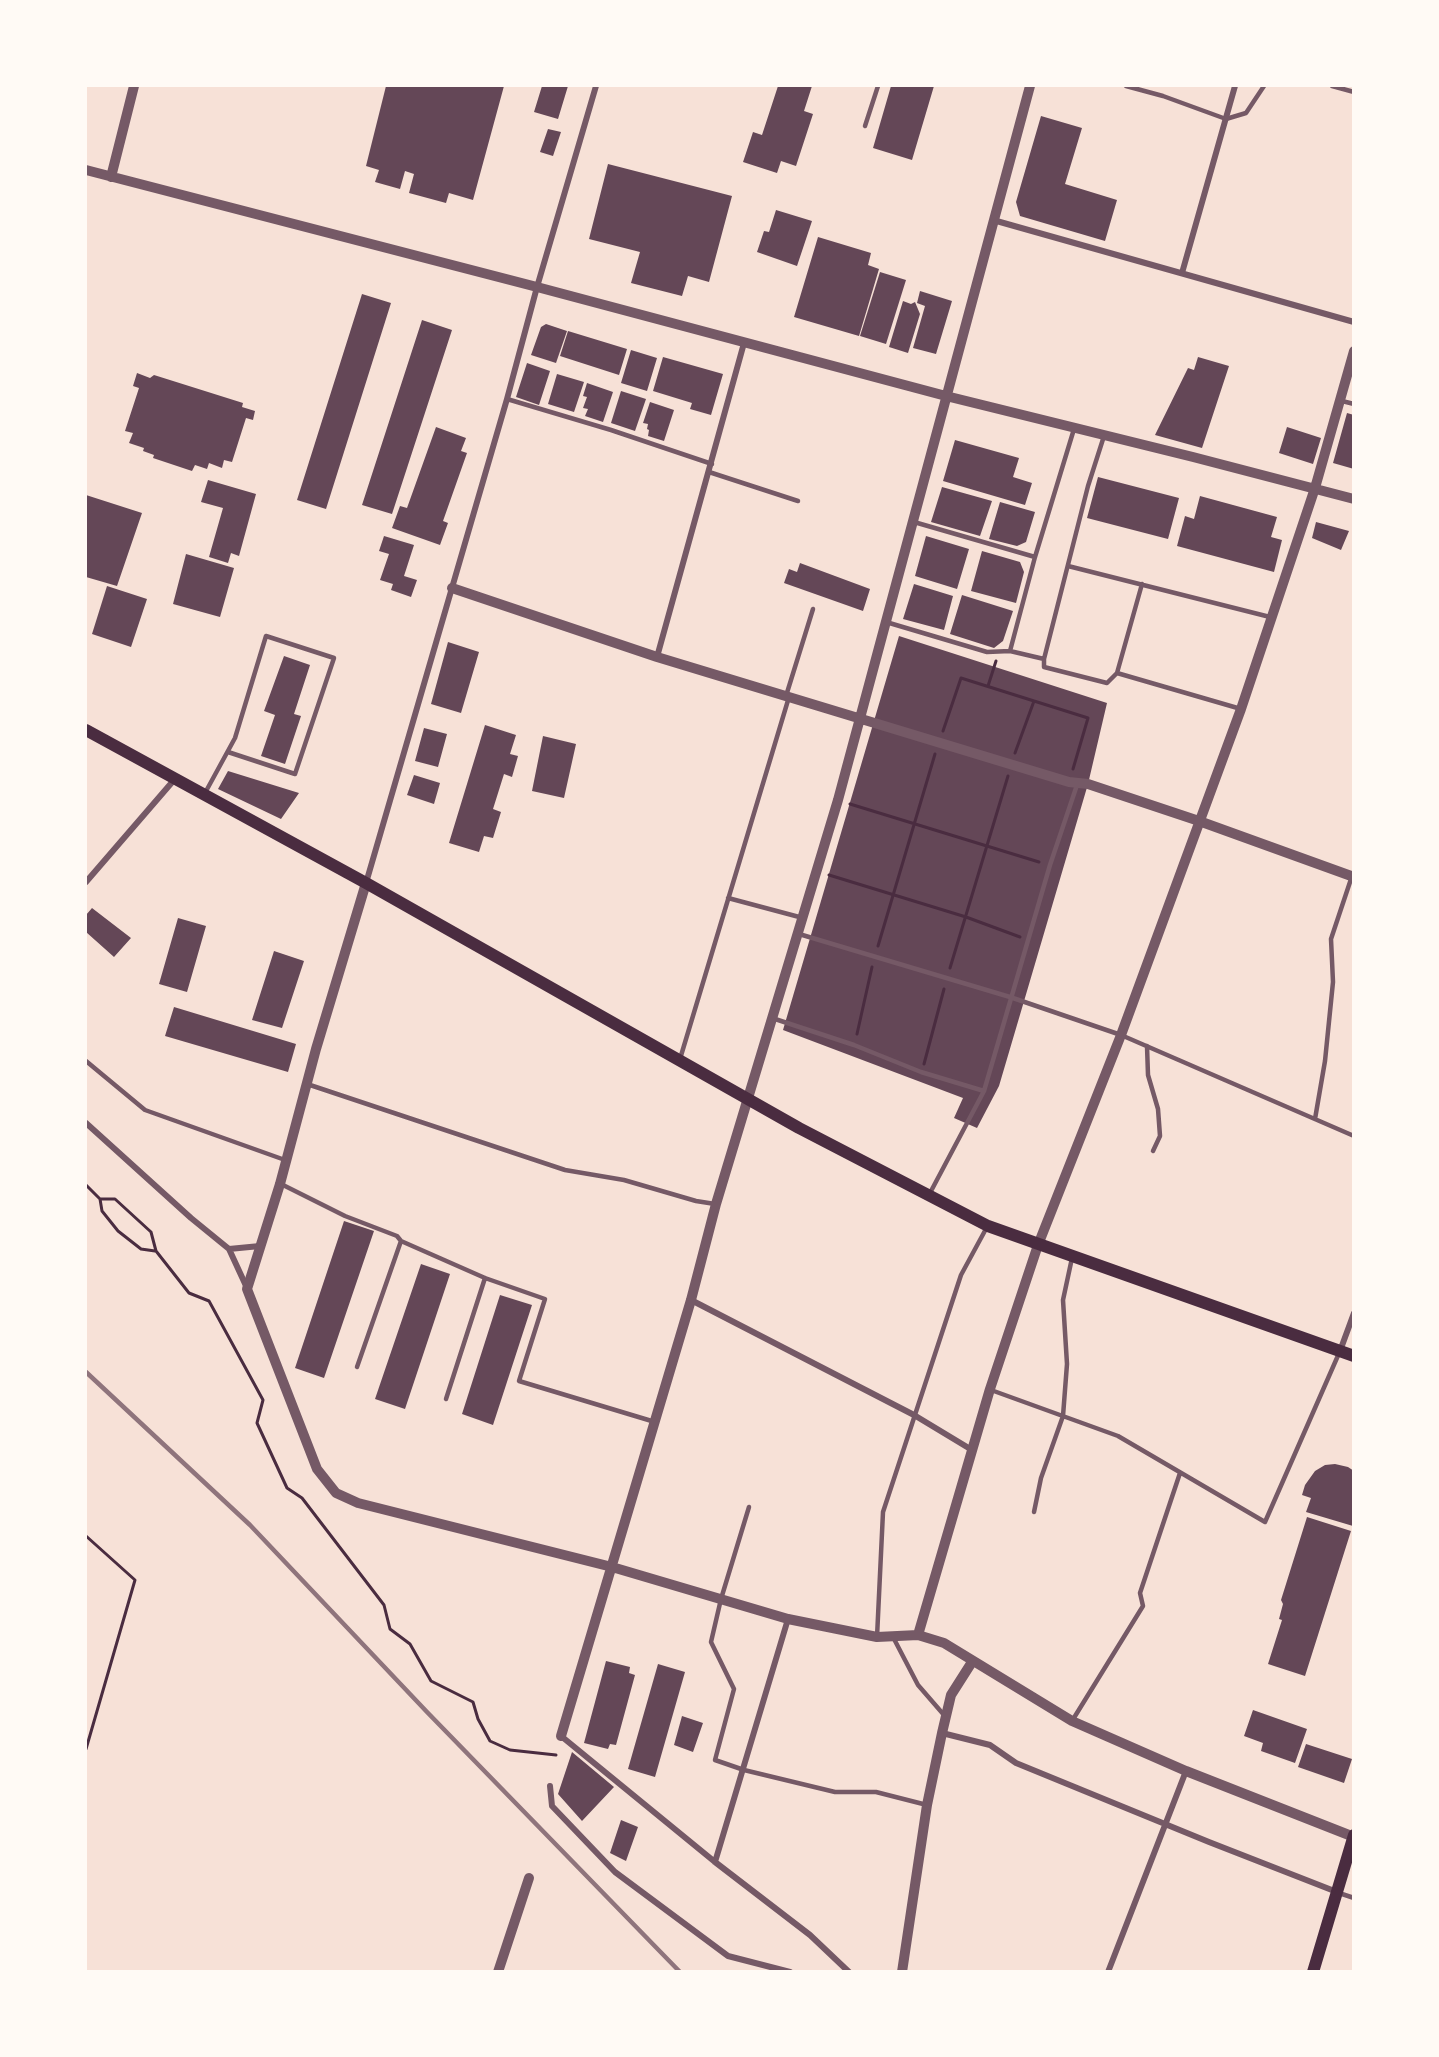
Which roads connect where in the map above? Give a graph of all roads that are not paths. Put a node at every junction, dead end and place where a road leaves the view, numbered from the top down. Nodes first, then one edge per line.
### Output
1 (134, 86) edge
2 (596, 86) edge
3 (878, 86) edge
4 (1030, 86) edge
5 (1126, 86) edge
6 (1235, 86) edge
7 (1264, 86) edge
8 (1332, 86) edge
9 (1353, 92) edge
10 (1226, 119) junction
11 (865, 126) dead end
12 (86, 170) edge
13 (111, 177) junction
14 (993, 220) junction
15 (1182, 273) junction
16 (537, 286) junction
17 (1353, 322) edge
18 (744, 343) junction
19 (1353, 351) edge
20 (946, 396) junction
21 (507, 399) junction
22 (1340, 400) junction
23 (1353, 404) edge
24 (1074, 429) junction
25 (1104, 436) junction
26 (712, 464) junction
27 (709, 472) junction
28 (1315, 488) junction
29 (1353, 499) edge
30 (798, 501) dead end
31 (912, 521) junction
32 (1035, 557) junction
33 (1068, 566) junction
34 (1143, 584) junction
35 (452, 588) junction
36 (813, 609) dead end
37 (1273, 618) junction
38 (886, 622) junction
39 (1010, 651) junction
40 (657, 657) junction
41 (1044, 659) junction
42 (1117, 673) junction
43 (788, 697) junction
44 (1241, 709) junction
45 (860, 718) junction
46 (86, 730) edge
47 (228, 752) junction
48 (174, 780) junction
49 (1073, 782) junction
50 (204, 796) junction
51 (1199, 821) junction
52 (1353, 877) edge
53 (86, 882) edge
54 (366, 883) junction
55 (728, 898) junction
56 (803, 918) junction
57 (799, 934) junction
58 (1010, 997) junction
59 (772, 1018) junction
60 (1121, 1035) junction
61 (1147, 1046) junction
62 (86, 1061) edge
63 (679, 1062) junction
64 (307, 1084) junction
65 (984, 1091) junction
66 (749, 1100) junction
67 (1315, 1119) junction
68 (86, 1123) edge
69 (1353, 1136) edge
70 (1153, 1151) dead end
71 (286, 1161) junction
72 (280, 1184) junction
73 (928, 1195) junction
74 (716, 1204) junction
75 (988, 1226) junction
76 (401, 1241) junction
77 (1038, 1245) junction
78 (260, 1246) junction
79 (229, 1249) junction
80 (1072, 1258) junction
81 (485, 1278) junction
82 (247, 1288) junction
83 (691, 1300) junction
84 (1353, 1313) edge
85 (1340, 1351) junction
86 (1353, 1356) edge
87 (357, 1367) dead end
88 (990, 1389) junction
89 (446, 1399) dead end
90 (914, 1415) junction
91 (1063, 1416) junction
92 (655, 1422) junction
93 (972, 1450) junction
94 (1180, 1473) junction
95 (749, 1507) dead end
96 (1034, 1512) dead end
97 (612, 1567) junction
98 (722, 1599) junction
99 (788, 1619) junction
100 (918, 1635) junction
101 (877, 1637) junction
102 (893, 1637) junction
103 (972, 1662) junction
104 (946, 1717) junction
105 (1072, 1720) junction
106 (942, 1733) junction
107 (561, 1736) joint
108 (744, 1770) junction
109 (1186, 1771) junction
110 (550, 1786) dead end
111 (927, 1805) junction
112 (1165, 1824) junction
113 (1353, 1837) edge
114 (715, 1862) junction
115 (529, 1878) dead end
116 (1337, 1892) junction
117 (1353, 1898) edge
118 (498, 1971) edge
119 (790, 1971) edge
120 (849, 1971) edge
121 (902, 1971) edge
122 (1108, 1971) edge
123 (1313, 1971) edge

1 - 13 street
2 - 16 street
3 - 11 lane
4 - 14 street
5 - 10 lane
6 - 10 street
7 - 10 lane
8 - 9 lane
10 - 15 street
12 - 13 street
13 - 16 street
14 - 15 street
14 - 20 street
15 - 17 street
16 - 18 street
16 - 21 street
18 - 20 street
18 - 26 street
19 - 22 street
20 - 24 street
20 - 31 street
21 - 26 lane
21 - 35 street
22 - 23 lane
22 - 28 street
24 - 25 street
24 - 32 lane
25 - 28 street
25 - 33 lane
26 - 27 street
27 - 30 lane
27 - 40 street
28 - 29 street
28 - 37 street
31 - 32 lane
31 - 38 street
32 - 39 lane
33 - 34 lane
33 - 41 lane
34 - 37 lane
34 - 42 lane
35 - 40 street
35 - 54 street
36 - 43 lane
37 - 44 street
38 - 39 lane
38 - 45 street
39 - 41 lane
40 - 43 street
41 - 42 lane
42 - 44 lane
43 - 45 street
43 - 55 lane
44 - 51 street
45 - 49 street
45 - 56 street
46 - 48 main road
47 - 47 lane
47 - 50 lane
48 - 50 main road
48 - 53 street
49 - 51 street
49 - 58 lane
50 - 54 main road
51 - 52 street
51 - 60 street
52 - 67 lane
54 - 63 main road
54 - 64 street
55 - 56 lane
55 - 63 lane
56 - 57 street
57 - 58 lane
57 - 59 street
58 - 60 lane
58 - 65 lane
59 - 65 lane
59 - 66 street
60 - 61 lane
60 - 77 street
61 - 67 lane
61 - 70 lane
62 - 71 lane
63 - 66 main road
64 - 71 street
64 - 74 lane
65 - 73 lane
66 - 73 main road
66 - 74 street
67 - 69 lane
68 - 79 street
71 - 72 street
72 - 76 lane
72 - 78 street
73 - 75 main road
74 - 83 street
75 - 77 main road
75 - 90 lane
76 - 81 lane
76 - 87 lane
77 - 80 main road
77 - 88 street
78 - 79 street
78 - 82 street
79 - 82 street
80 - 85 main road
80 - 91 lane
81 - 89 lane
81 - 92 lane
82 - 97 street
83 - 90 street
83 - 92 street
84 - 85 street
85 - 86 main road
85 - 94 lane
88 - 91 lane
88 - 93 street
90 - 93 street
90 - 101 lane
91 - 94 lane
91 - 96 lane
92 - 97 street
93 - 100 street
94 - 105 lane
95 - 98 lane
97 - 98 street
97 - 107 street
98 - 99 street
98 - 108 lane
99 - 101 street
99 - 108 street
100 - 102 street
100 - 103 street
101 - 102 street
102 - 104 lane
103 - 104 street
103 - 105 street
104 - 106 street
105 - 109 street
106 - 111 street
106 - 112 street
107 - 114 street
108 - 111 lane
108 - 114 street
109 - 112 street
109 - 113 street
110 - 119 street
111 - 121 street
112 - 116 street
112 - 122 street
113 - 116 main road
114 - 120 street
115 - 118 street
116 - 117 lane
116 - 123 main road

